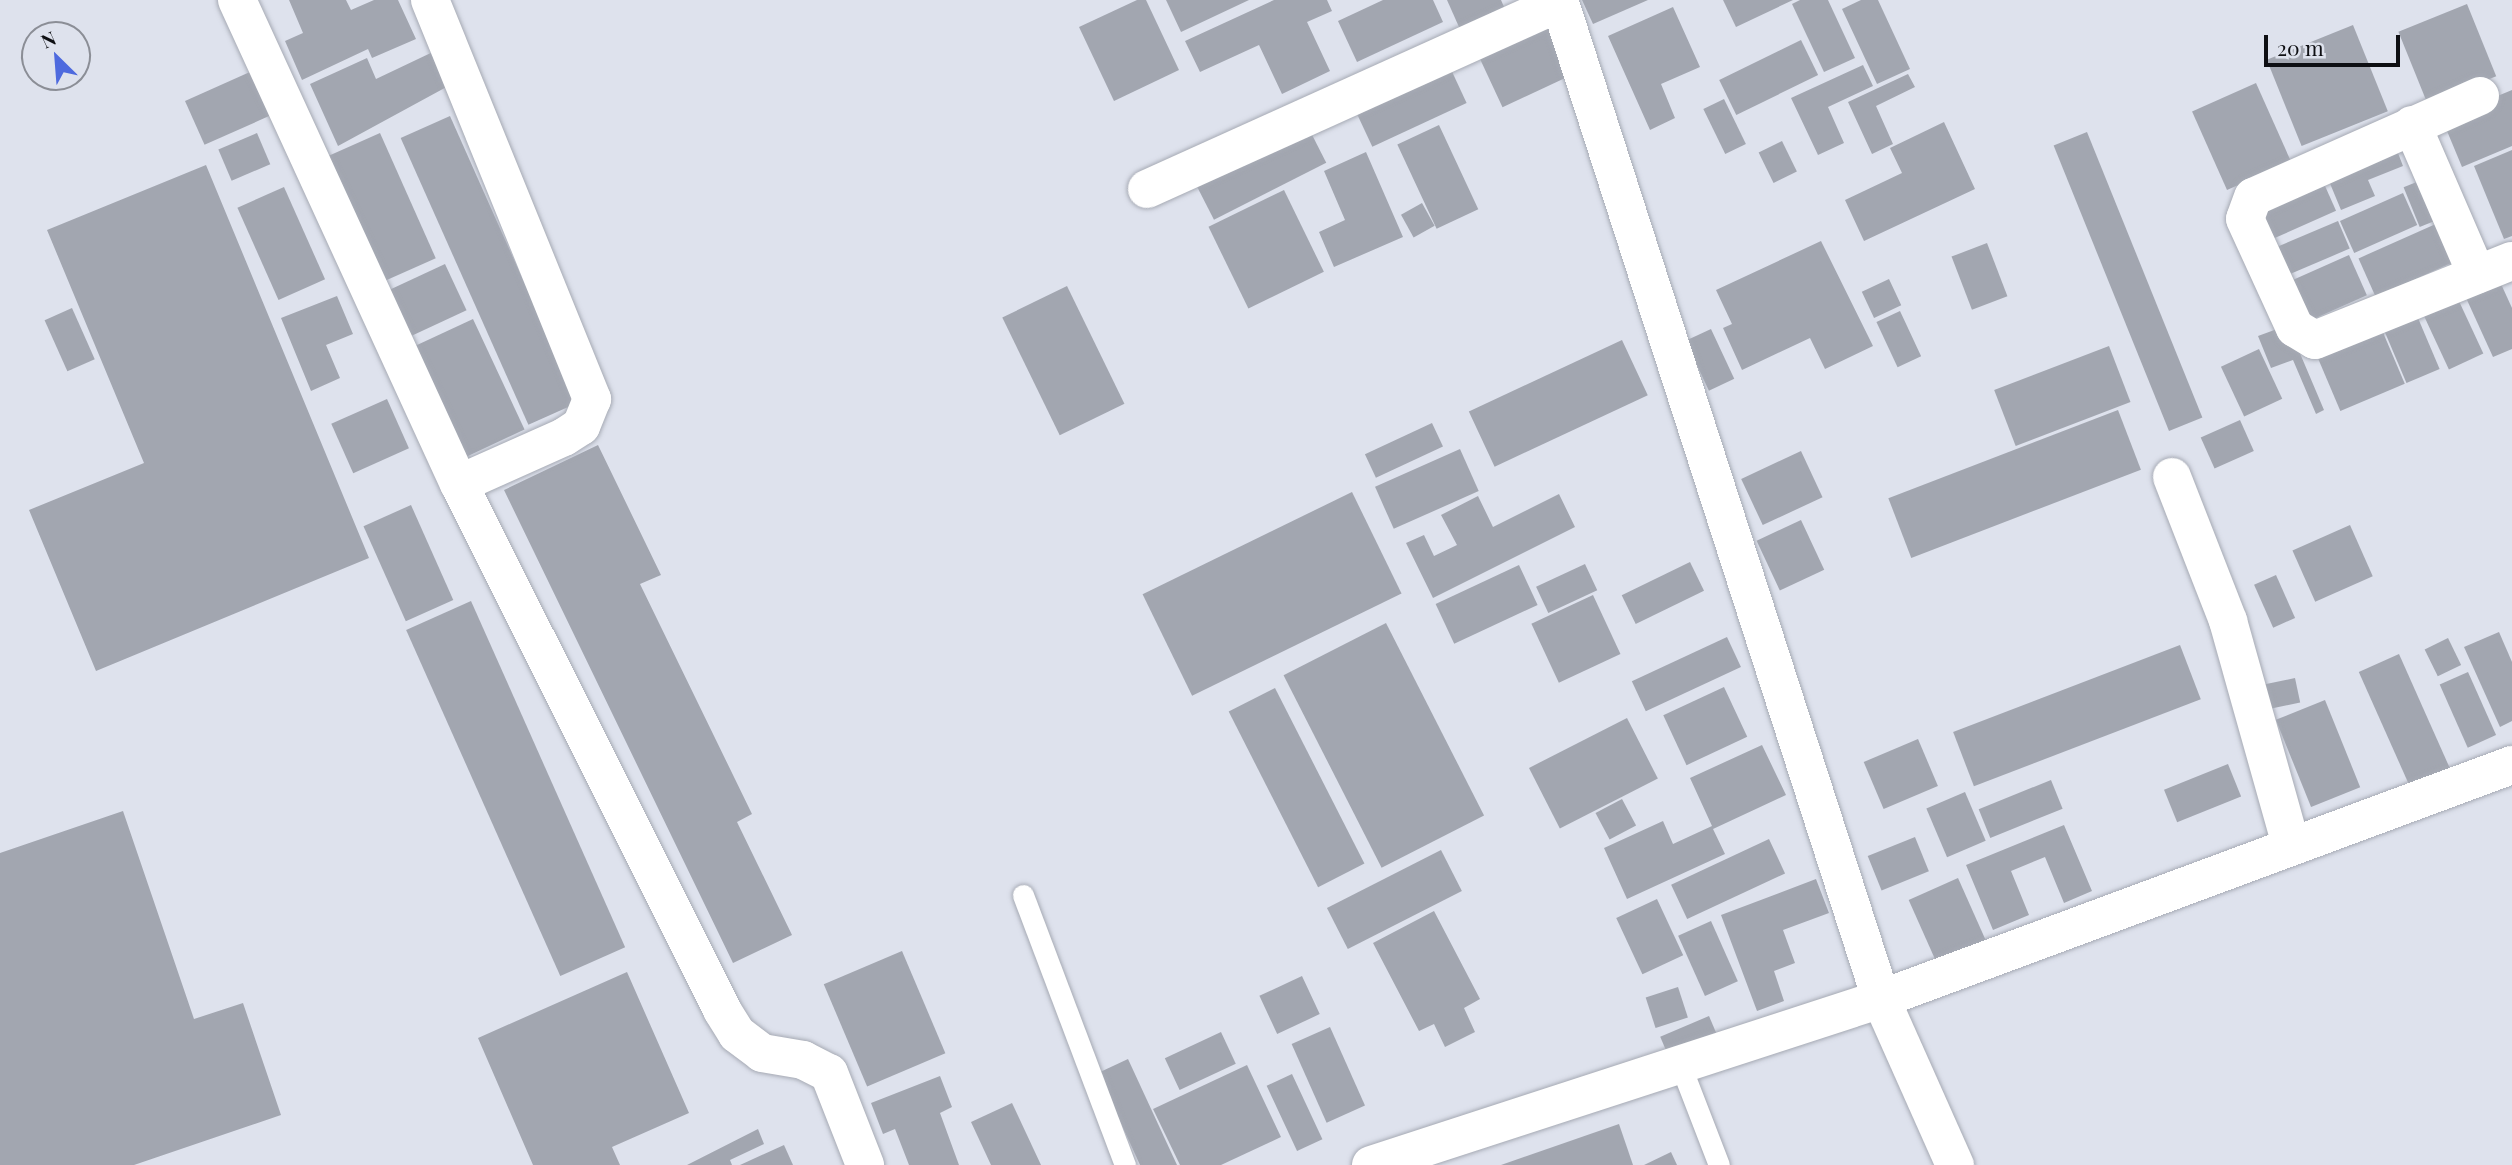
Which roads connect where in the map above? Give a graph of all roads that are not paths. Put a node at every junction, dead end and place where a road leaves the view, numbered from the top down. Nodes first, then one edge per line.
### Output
1 (237, 0) edge
2 (430, 0) edge
3 (1559, 1) edge
4 (2480, 96) dead end
5 (2413, 125) junction
6 (1147, 189) dead end
7 (2512, 261) edge
8 (2477, 275) junction
9 (2172, 477) dead end
10 (458, 484) junction
11 (2512, 765) edge
12 (2290, 842) junction
13 (1023, 895) dead end
14 (1881, 999) junction
15 (1681, 1064) junction
16 (865, 1165) edge
17 (1125, 1165) edge
18 (1371, 1165) edge
19 (1719, 1165) edge
20 (1955, 1165) edge

1 - 10 street
2 - 10 street
3 - 6 street
3 - 14 street
4 - 5 street
5 - 8 street
5 - 8 street
7 - 8 street
9 - 12 street
10 - 16 street
11 - 12 street
12 - 14 street
13 - 17 lane
14 - 15 street
14 - 20 street
15 - 18 street
15 - 19 lane

